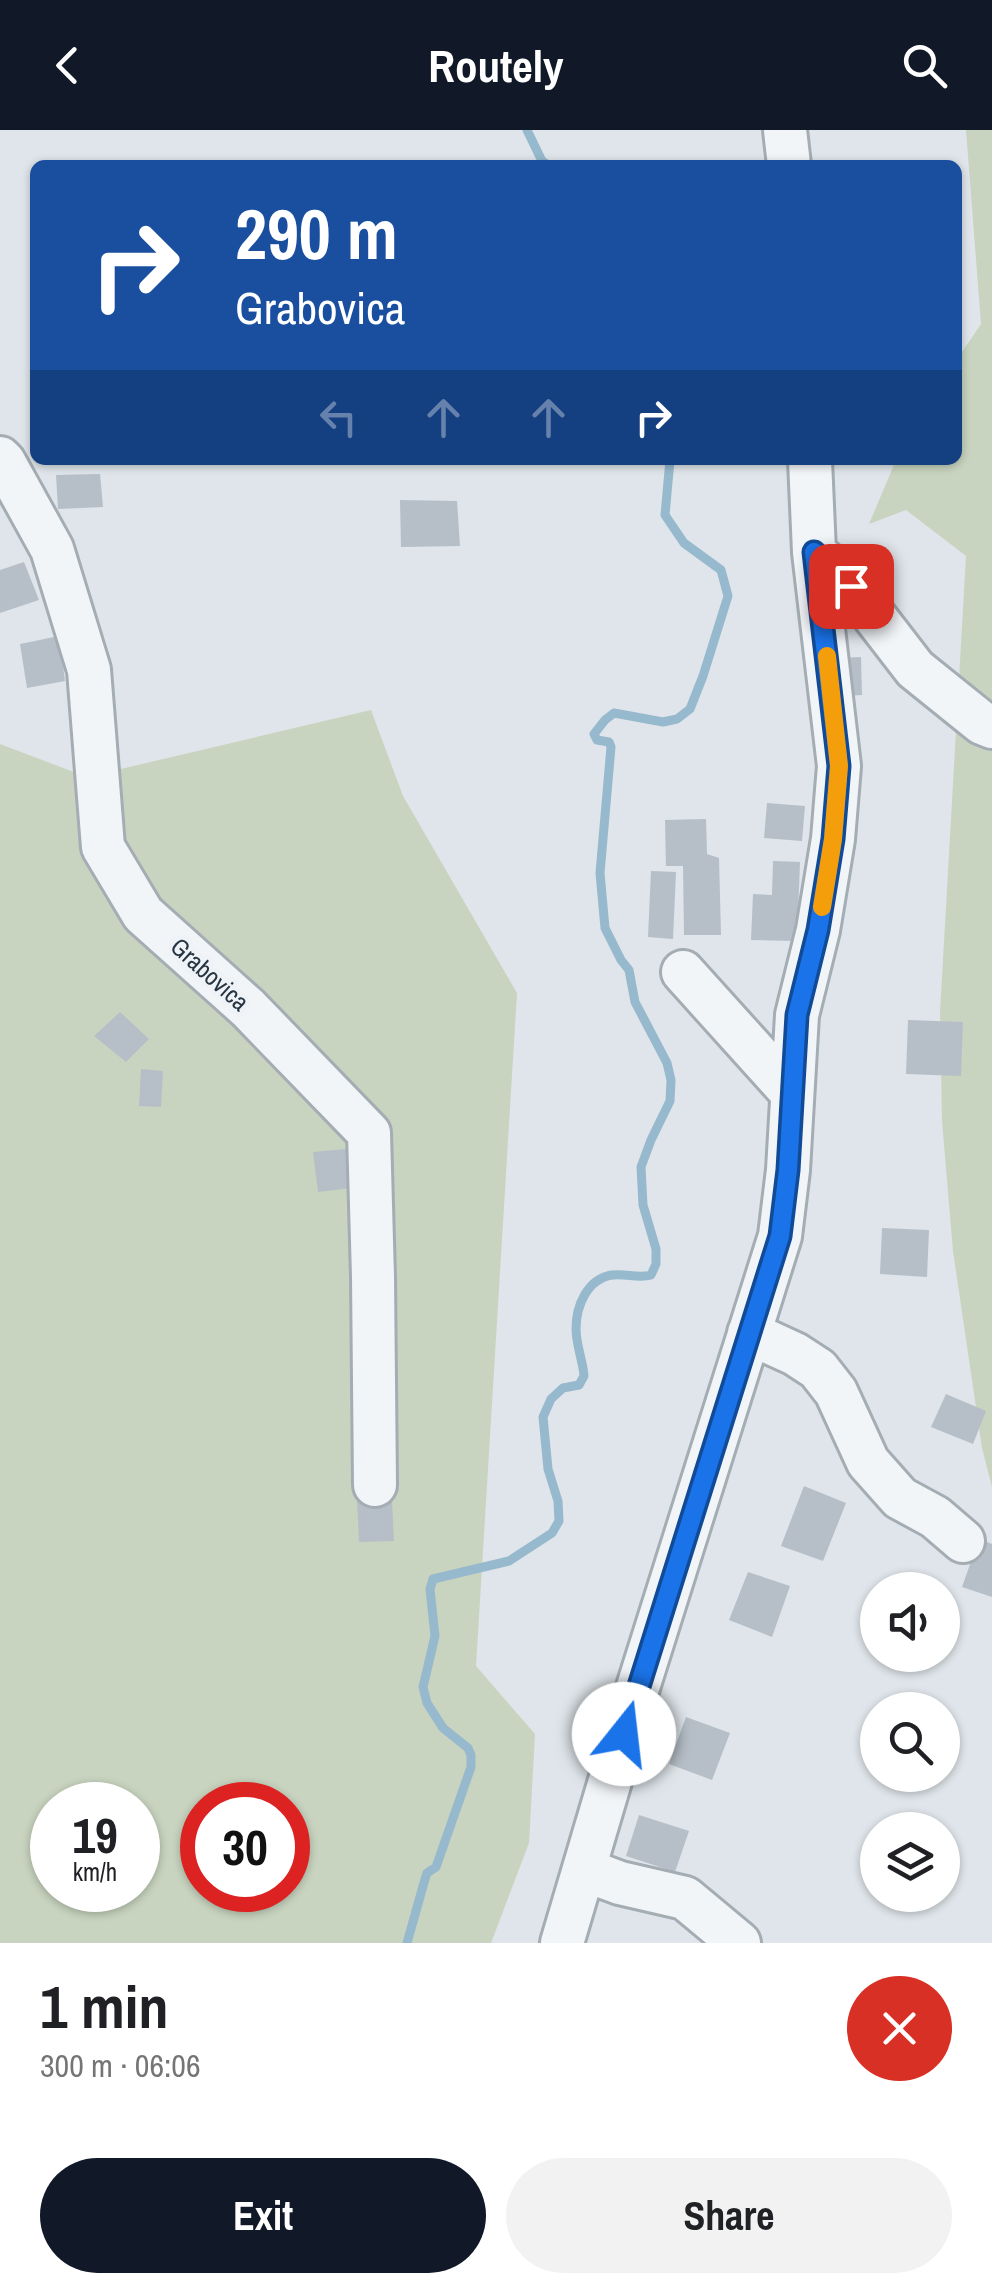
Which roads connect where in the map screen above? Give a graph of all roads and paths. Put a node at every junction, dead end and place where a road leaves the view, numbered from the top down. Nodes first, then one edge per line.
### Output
1 (786, 130) edge
2 (789, 160) edge
3 (0, 458) edge
4 (810, 465) edge
5 (814, 552) junction
6 (992, 727) edge
7 (683, 972) dead end
8 (792, 1093) junction
9 (749, 1333) junction
10 (375, 1485) dead end
11 (963, 1541) dead end
12 (584, 1870) junction
13 (562, 1943) edge
14 (739, 1943) edge

1 - 2 street
3 - 10 street, Grabovica
4 - 5 street
5 - 6 street
5 - 8 street
7 - 8 street
8 - 9 street
9 - 11 street
9 - 12 street
12 - 13 street
12 - 14 street

